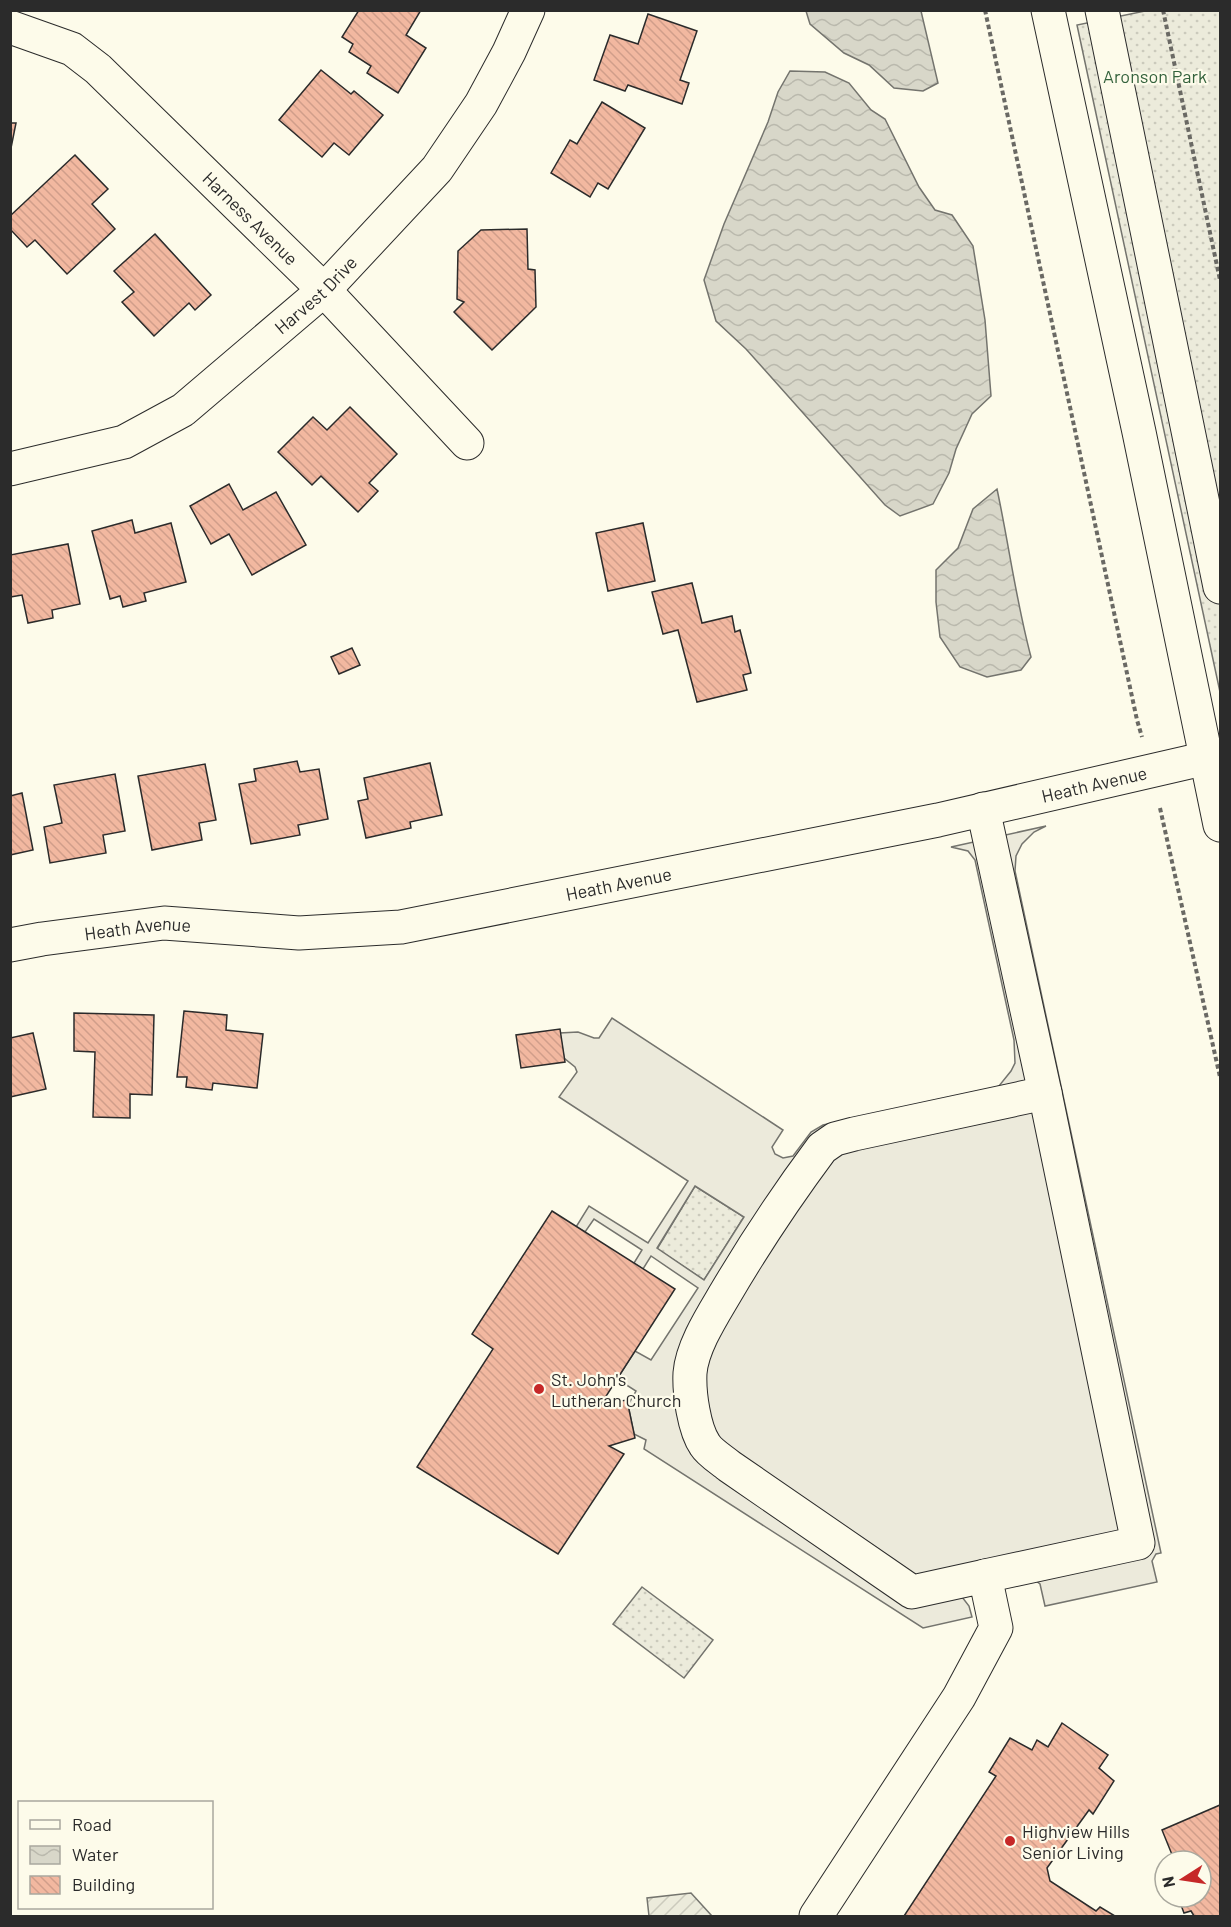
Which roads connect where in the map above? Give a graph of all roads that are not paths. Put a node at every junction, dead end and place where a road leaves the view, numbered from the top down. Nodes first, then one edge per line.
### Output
1 (528, 10) edge
2 (1048, 10) edge
3 (1102, 10) edge
4 (16, 22) edge
5 (324, 290) junction
6 (467, 443) dead end
7 (10, 469) edge
8 (1221, 586) edge
9 (1214, 756) edge
10 (983, 809) junction
11 (1221, 825) edge
12 (10, 945) edge
13 (1044, 1093) junction
14 (985, 1576) junction
15 (816, 1917) edge

1 - 5 street, Harvest Drive
2 - 9 street
3 - 8 street
4 - 5 street, Harness Avenue
5 - 6 street, Harness Avenue
5 - 7 street, Harvest Drive
9 - 10 street, Heath Avenue
9 - 11 street
10 - 12 street, Heath Avenue
10 - 13 street
13 - 14 street
13 - 14 street
14 - 15 street

